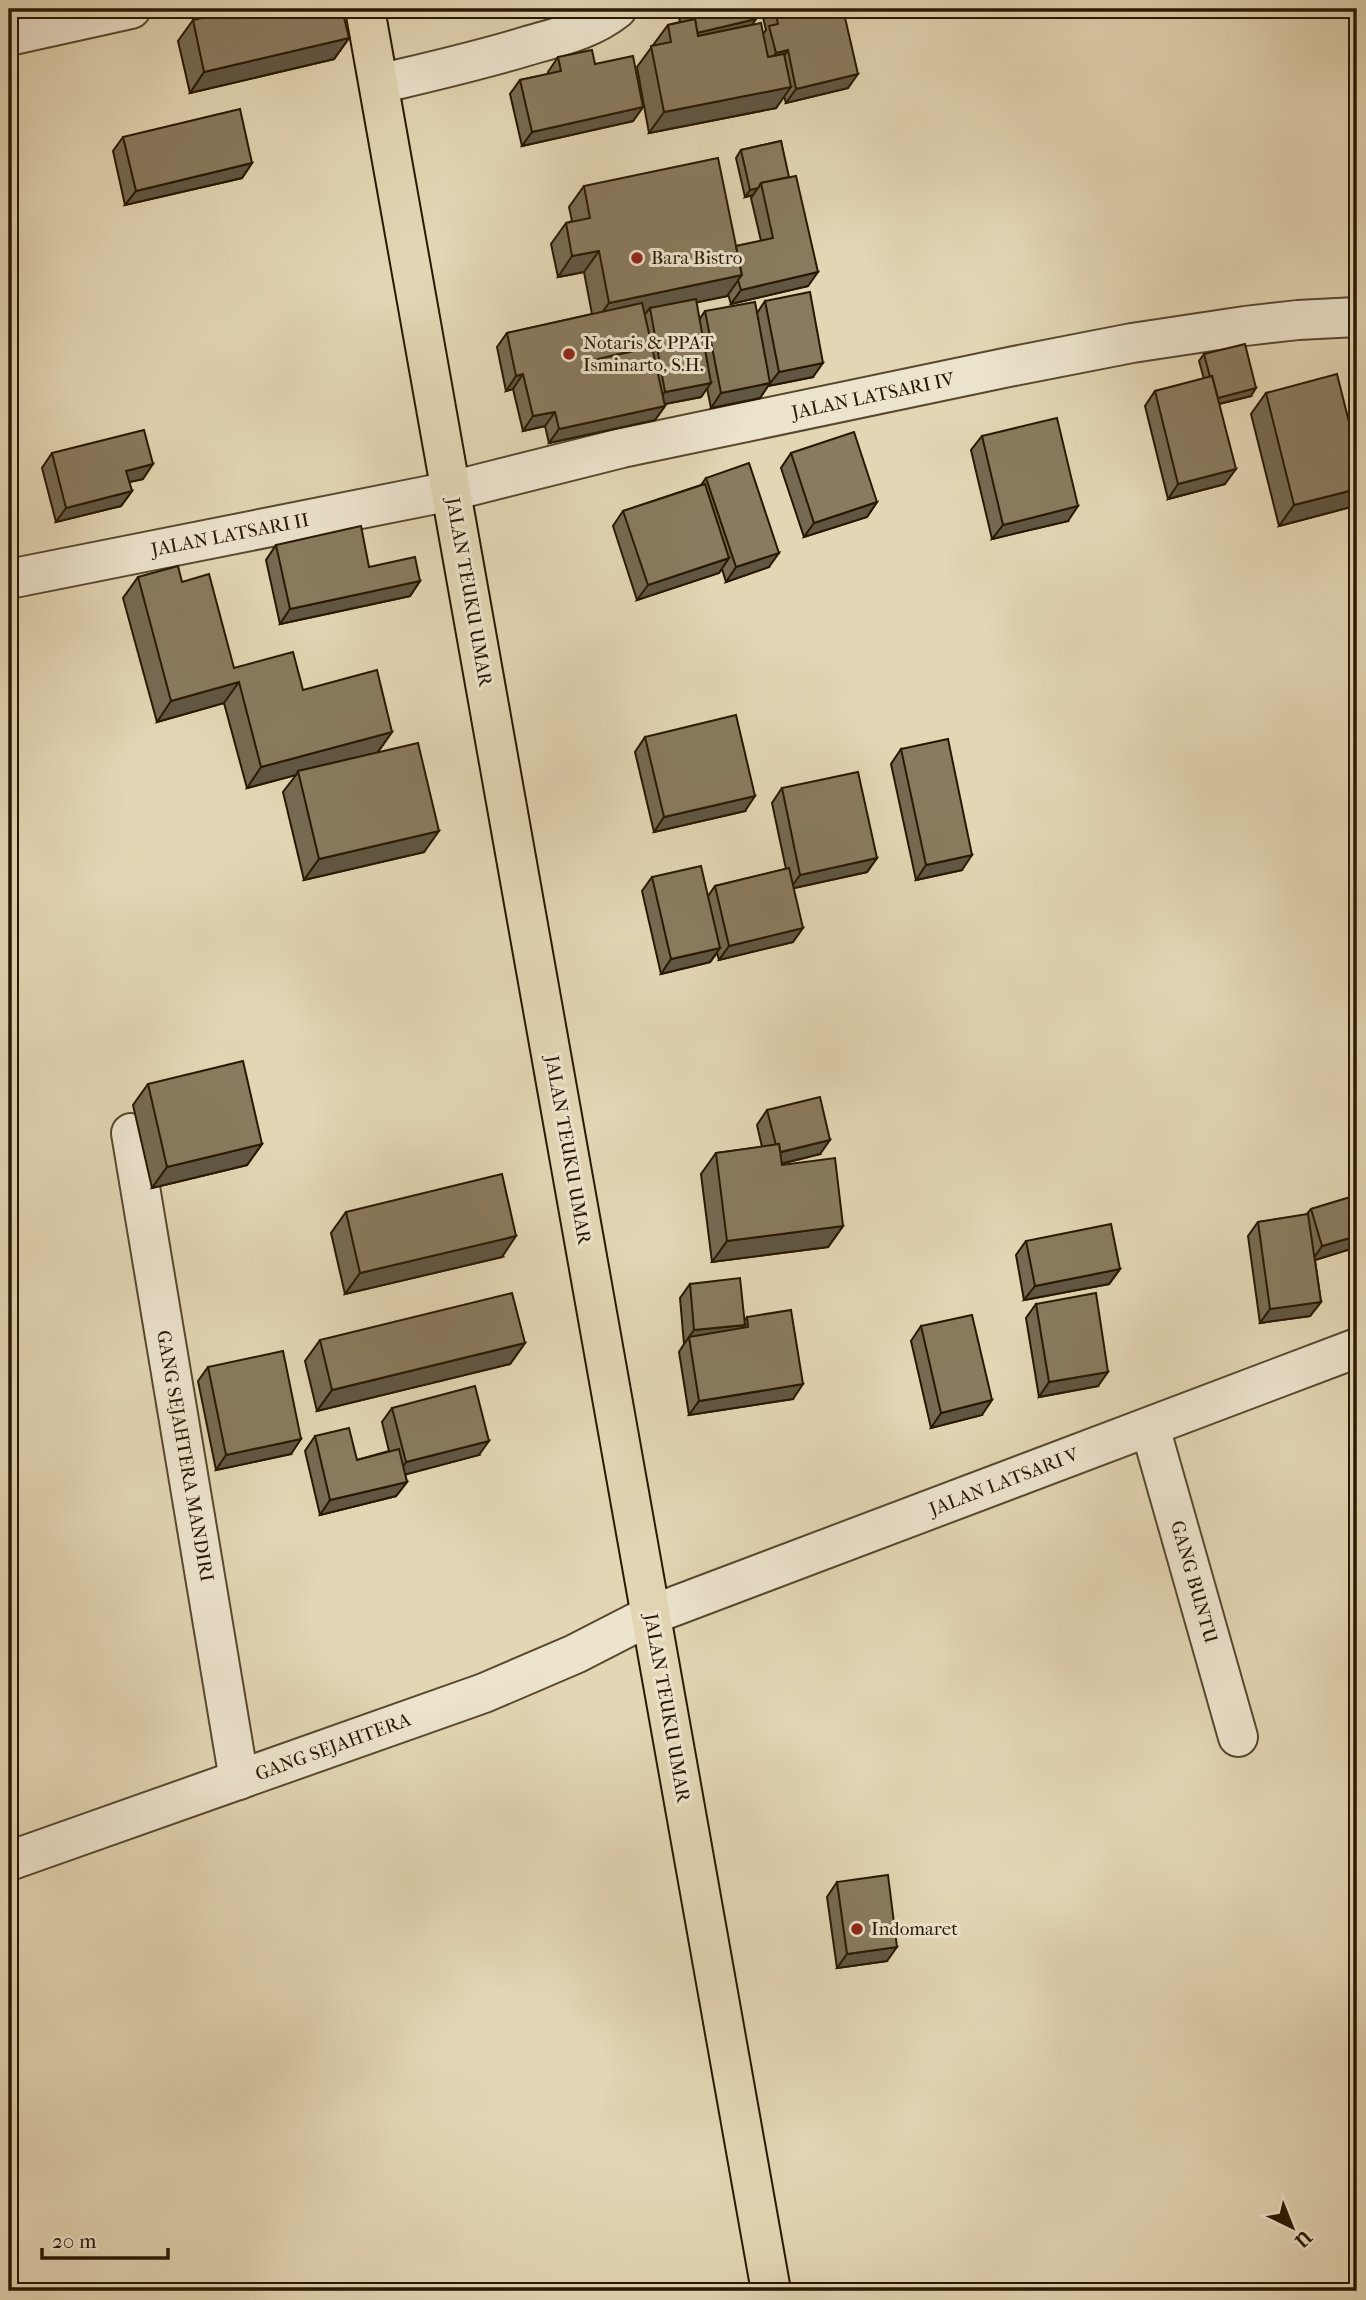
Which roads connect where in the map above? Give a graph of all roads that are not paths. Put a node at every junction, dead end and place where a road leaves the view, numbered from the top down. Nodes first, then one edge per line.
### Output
1 (131, 9) edge
2 (365, 9) edge
3 (617, 9) edge
4 (9, 36) edge
5 (379, 84) junction
6 (1357, 317) edge
7 (451, 492) junction
8 (9, 579) edge
9 (131, 1133) dead end
10 (1357, 1348) edge
11 (1150, 1427) junction
12 (651, 1615) junction
13 (1238, 1737) dead end
14 (239, 1780) junction
15 (9, 1861) edge
16 (771, 2291) edge

1 - 4 street
2 - 5 highway, JALAN TEUKU UMAR
3 - 5 street
5 - 7 highway, JALAN TEUKU UMAR
6 - 7 street, JALAN LATSARI IV
7 - 8 street, JALAN LATSARI II
7 - 12 highway, JALAN TEUKU UMAR
9 - 14 street, GANG SEJAHTERA MANDIRI
10 - 11 street, JALAN LATSARI V
11 - 12 street, JALAN LATSARI V
11 - 13 street, GANG BUNTU
12 - 14 street, GANG SEJAHTERA
12 - 16 highway, JALAN TEUKU UMAR
14 - 15 street, GANG SEJAHTERA

